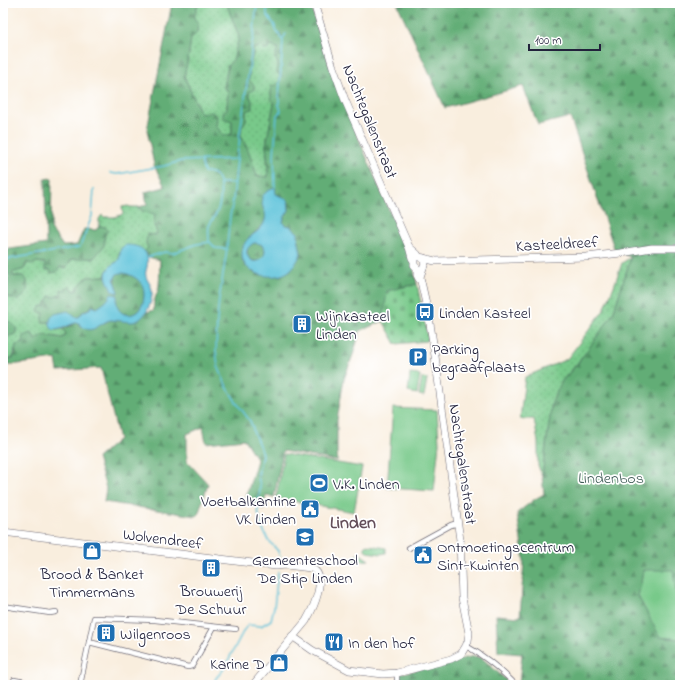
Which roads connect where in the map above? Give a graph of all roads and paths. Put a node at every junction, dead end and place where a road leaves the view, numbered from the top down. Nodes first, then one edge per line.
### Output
1 (314, 3) edge
2 (680, 248) edge
3 (420, 263) junction
4 (458, 523) junction
5 (3, 532) edge
6 (409, 548) dead end
7 (3, 606) edge
8 (56, 612) dead end
9 (214, 627) junction
10 (236, 629) dead end
11 (292, 636) junction
12 (89, 642) junction
13 (466, 646) junction
14 (397, 673) junction
15 (14, 680) dead end
16 (41, 685) edge
17 (80, 685) edge
18 (252, 685) edge
19 (397, 685) edge
20 (516, 685) edge

1 - 3 street, Nachtegalenstraat
2 - 3 street, Kasteeldreef
3 - 4 street, Nachtegalenstraat
4 - 6 street
4 - 13 street, Nachtegalenstraat
5 - 11 street, Wolvendreef
7 - 8 street
9 - 10 street
9 - 12 street
9 - 12 street
11 - 14 street
11 - 18 street
12 - 17 street
13 - 14 street
13 - 20 street
14 - 19 street
15 - 16 street

